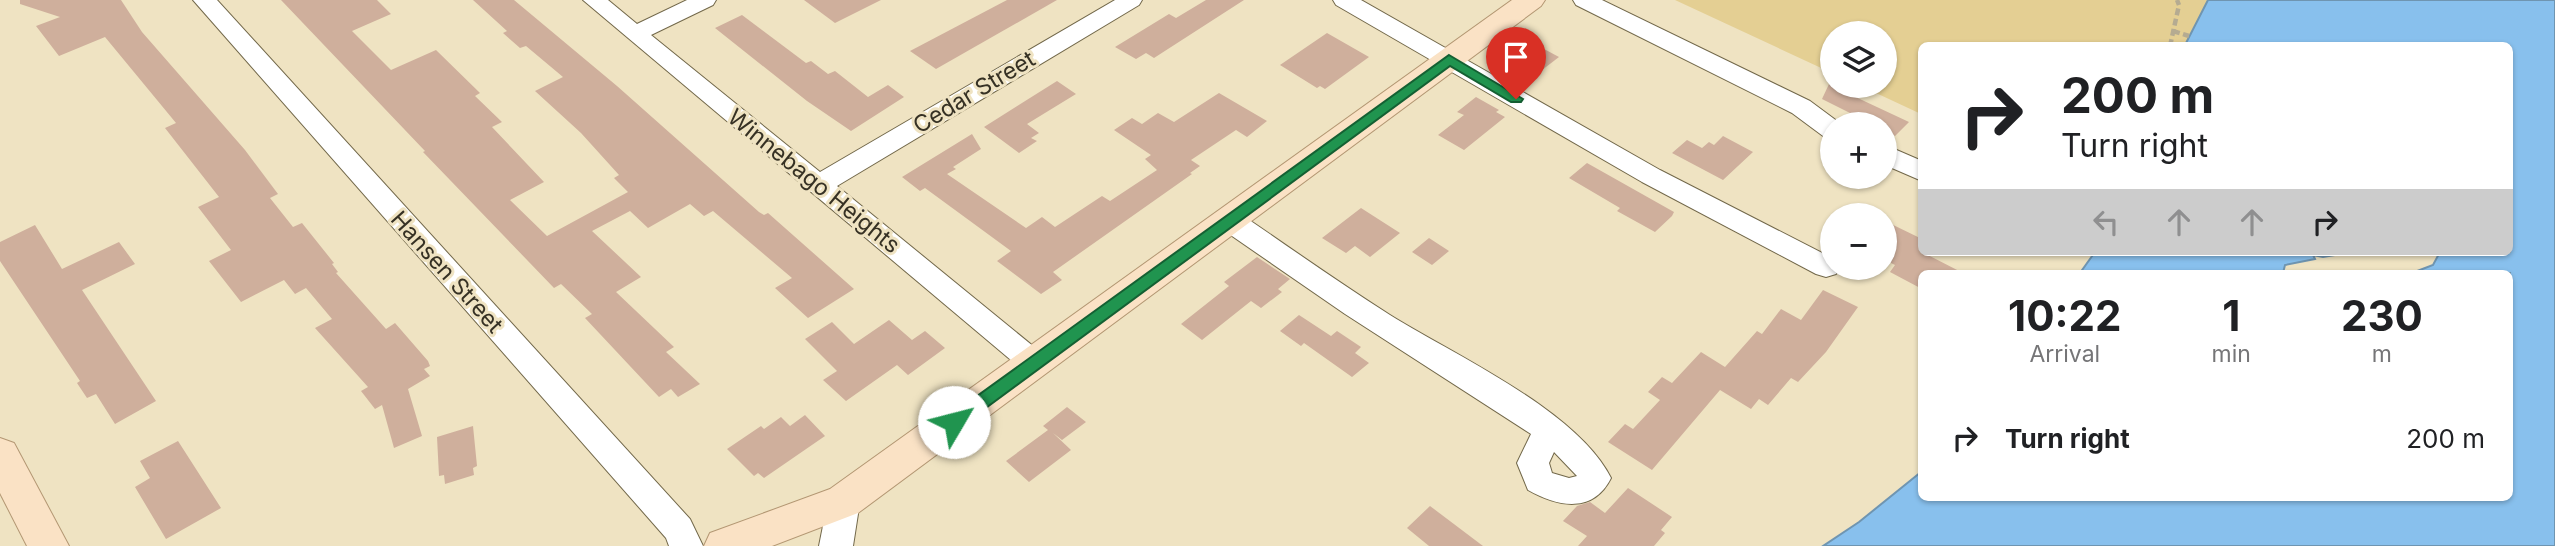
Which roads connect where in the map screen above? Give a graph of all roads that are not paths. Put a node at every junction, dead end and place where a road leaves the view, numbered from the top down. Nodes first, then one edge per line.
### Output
1 (205, 0) edge
2 (594, 0) edge
3 (705, 0) edge
4 (1131, 0) edge
5 (1345, 0) edge
6 (1531, 0) edge
7 (1584, 0) edge
8 (635, 34) junction
9 (1449, 59) junction
10 (1820, 121) edge
11 (1897, 160) edge
12 (1918, 170) edge
13 (818, 185) junction
14 (1229, 220) junction
15 (1820, 264) edge
16 (1034, 363) junction
17 (1548, 431) dead end
18 (0, 454) edge
19 (844, 501) junction
20 (48, 546) edge
21 (686, 546) edge
22 (725, 546) edge
23 (836, 546) edge

1 - 21 street, Hansen Street
2 - 8 street, Winnebago Heights
3 - 8 street
4 - 13 street, Cedar Street
5 - 9 street
6 - 9 main road
7 - 10 street
8 - 13 street, Winnebago Heights
9 - 14 main road
9 - 15 street
11 - 12 street
13 - 16 street, Winnebago Heights
14 - 16 main road
14 - 17 street
16 - 19 main road
18 - 20 main road
19 - 22 main road
19 - 23 street

